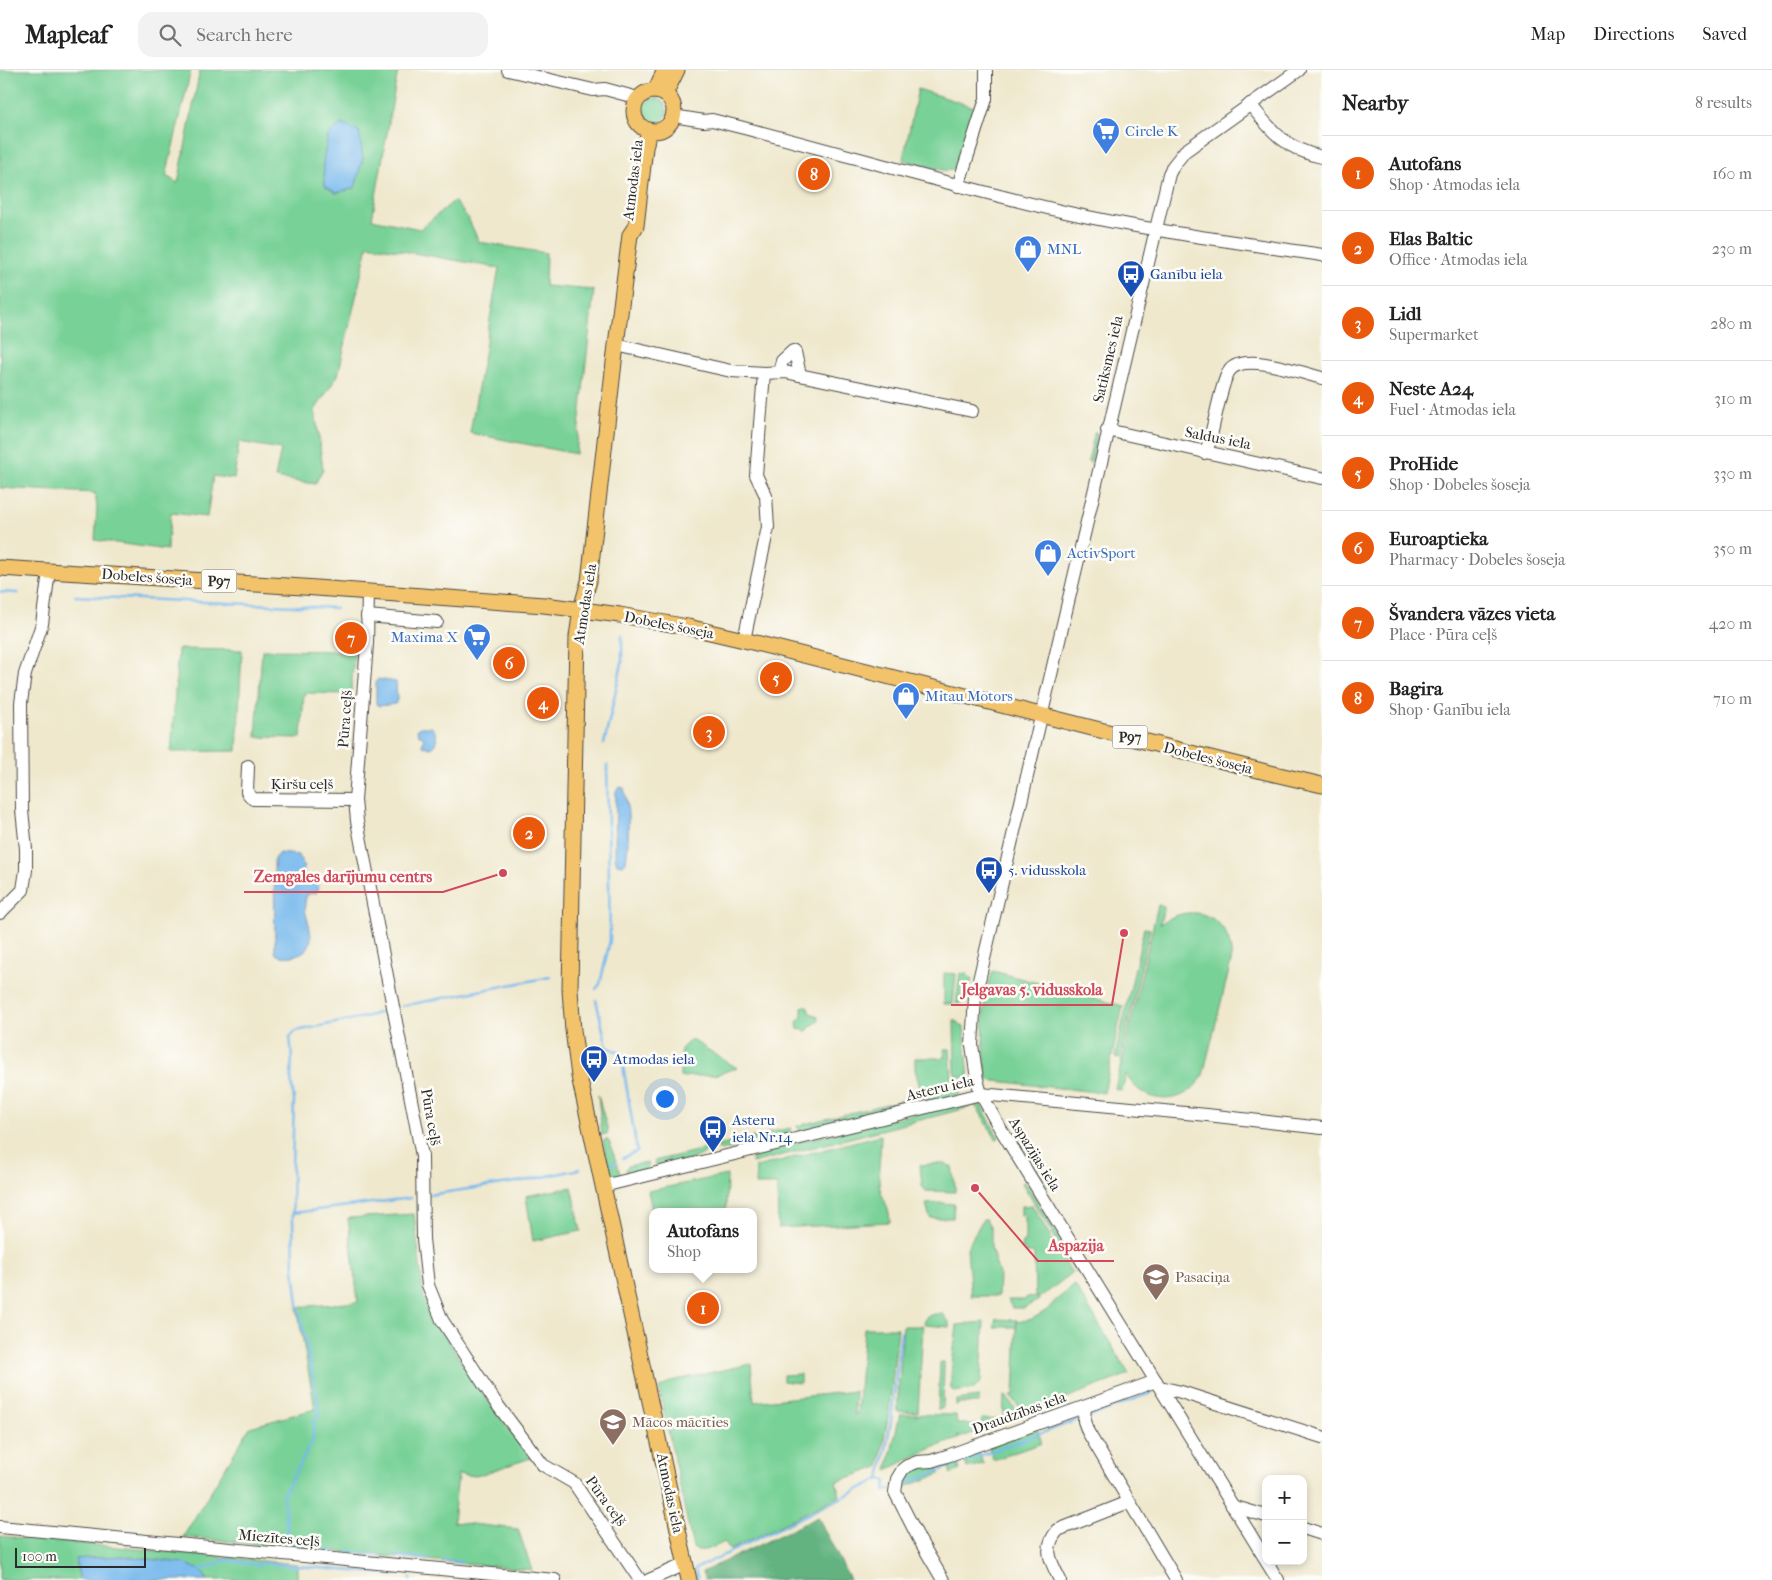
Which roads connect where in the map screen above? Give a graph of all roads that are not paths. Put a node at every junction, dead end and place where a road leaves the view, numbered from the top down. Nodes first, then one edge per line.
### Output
1 (508, 70) edge
2 (665, 70) edge
3 (677, 70) edge
4 (986, 70) edge
5 (1299, 70) edge
6 (660, 92) junction
7 (636, 102) junction
8 (1250, 104) junction
9 (674, 112) junction
10 (645, 128) junction
11 (1322, 157) edge
12 (958, 186) junction
13 (1155, 230) junction
14 (1322, 255) edge
15 (616, 345) junction
16 (779, 372) junction
17 (764, 373) junction
18 (800, 375) junction
19 (1322, 378) edge
20 (972, 411) dead end
21 (1107, 430) junction
22 (1204, 453) junction
23 (1322, 478) edge
24 (0, 568) edge
25 (49, 571) junction
26 (368, 591) junction
27 (581, 609) junction
28 (367, 616) junction
29 (437, 622) dead end
30 (744, 640) junction
31 (1041, 715) junction
32 (248, 766) dead end
33 (1322, 785) edge
34 (355, 800) junction
35 (0, 913) edge
36 (981, 1094) junction
37 (1322, 1128) edge
38 (603, 1186) junction
39 (1158, 1384) junction
40 (1085, 1407) junction
41 (1322, 1436) edge
42 (1129, 1502) junction
43 (1232, 1506) junction
44 (1262, 1515) edge
45 (0, 1527) edge
46 (1307, 1529) edge
47 (1322, 1534) edge
48 (1262, 1555) edge
49 (686, 1564) junction
50 (1269, 1565) edge
51 (554, 1580) edge
52 (640, 1580) edge
53 (649, 1580) edge
54 (689, 1580) edge
55 (943, 1580) edge
56 (1060, 1580) edge
57 (1176, 1580) edge
58 (1278, 1580) edge

1 - 7 street
2 - 6 main road
3 - 6 main road
4 - 12 street
5 - 8 street, Satiksmes iela
6 - 7 main road
6 - 9 main road
7 - 10 main road
8 - 11 street
8 - 13 street, Satiksmes iela
9 - 10 main road
9 - 12 street
10 - 15 main road, Atmodas iela
12 - 13 street
13 - 14 street
13 - 21 street, Satiksmes iela
15 - 17 street
15 - 27 main road, Atmodas iela
16 - 17 street
16 - 18 street
16 - 18 street
17 - 30 street
18 - 20 street
19 - 22 street
21 - 22 street, Saldus iela
21 - 31 street, Satiksmes iela
22 - 23 street, Saldus iela
24 - 25 main road, Dobeles šoseja / P97
25 - 26 main road, Dobeles šoseja / P97
25 - 35 street
26 - 27 main road, Dobeles šoseja / P97
26 - 28 street, Pūra ceļš
27 - 30 main road, Dobeles šoseja / P97
27 - 38 main road, Atmodas iela
28 - 29 street
28 - 34 street, Pūra ceļš
30 - 31 main road, Dobeles šoseja / P97
31 - 33 main road, Dobeles šoseja / P97
31 - 36 street, Aspazijas iela
32 - 34 street, Ķiršu ceļš
34 - 52 street, Pūra ceļš
36 - 37 street, Asteru iela
36 - 38 street, Asteru iela
36 - 39 street, Aspazijas iela
38 - 49 main road, Atmodas iela
39 - 40 street, Draudzības iela
39 - 41 street
39 - 43 street, Aspazijas iela
40 - 42 street
40 - 55 street, Draudzības iela
42 - 56 street
42 - 57 street
43 - 44 street
43 - 48 street, Aspazijas iela
45 - 51 street, Miezītes ceļš
46 - 47 street
49 - 53 street
49 - 54 main road, Atmodas iela
50 - 58 street, Aspazijas iela

